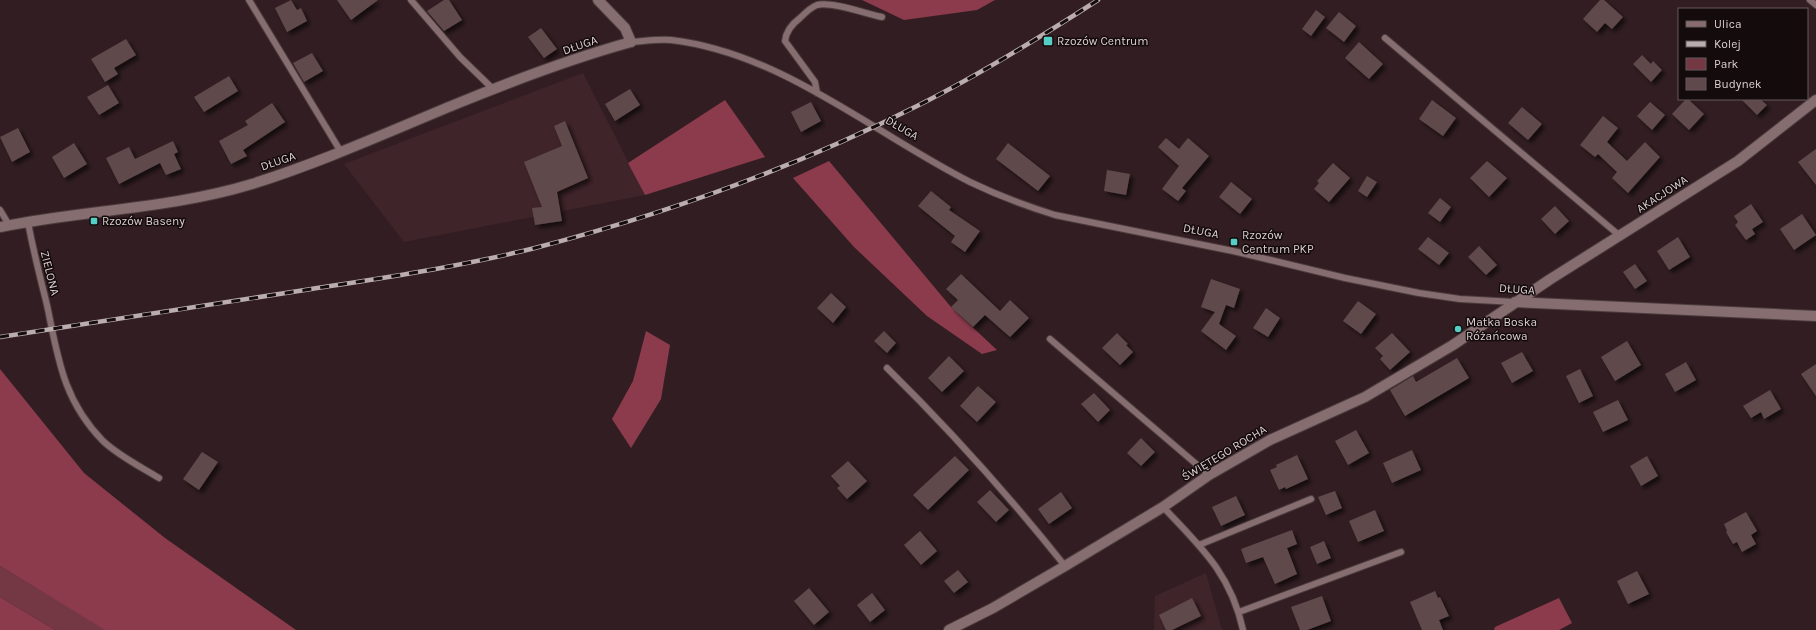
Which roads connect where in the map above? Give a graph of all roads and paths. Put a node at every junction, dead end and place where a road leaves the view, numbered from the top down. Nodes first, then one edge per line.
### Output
1 (249, 0) edge
2 (411, 0) edge
3 (598, 0) edge
4 (1810, 0) edge
5 (1816, 5) edge
6 (882, 17) dead end
7 (1385, 38) dead end
8 (631, 42) junction
9 (492, 89) junction
10 (817, 93) junction
11 (1816, 100) edge
12 (341, 152) junction
13 (0, 210) edge
14 (28, 222) junction
15 (4, 226) edge
16 (1620, 236) junction
17 (1515, 302) junction
18 (1816, 316) edge
19 (1050, 339) dead end
20 (886, 368) dead end
21 (1209, 475) junction
22 (159, 478) dead end
23 (1311, 499) dead end
24 (1163, 506) junction
25 (1199, 545) junction
26 (1401, 552) dead end
27 (1066, 566) junction
28 (1239, 612) junction
29 (949, 630) edge
30 (1243, 630) edge

1 - 12 lane
2 - 9 lane
3 - 8 street
4 - 5 lane
6 - 10 lane
7 - 16 lane
8 - 9 street, DŁUGA
8 - 10 lane, DŁUGA
9 - 12 street, DŁUGA
10 - 17 lane, DŁUGA
11 - 16 street, AKACJOWA
12 - 14 street, DŁUGA
13 - 15 lane
14 - 15 street, DŁUGA
14 - 22 lane, ZIELONA
16 - 17 street, AKACJOWA
17 - 18 street, DŁUGA
17 - 21 street, ŚWIĘTEGO ROCHA
19 - 21 lane
20 - 27 lane
21 - 24 street, ŚWIĘTEGO ROCHA
23 - 25 lane
24 - 25 lane
24 - 27 street, ŚWIĘTEGO ROCHA
25 - 28 lane
26 - 28 lane
27 - 29 street, ŚWIĘTEGO ROCHA
28 - 30 lane

